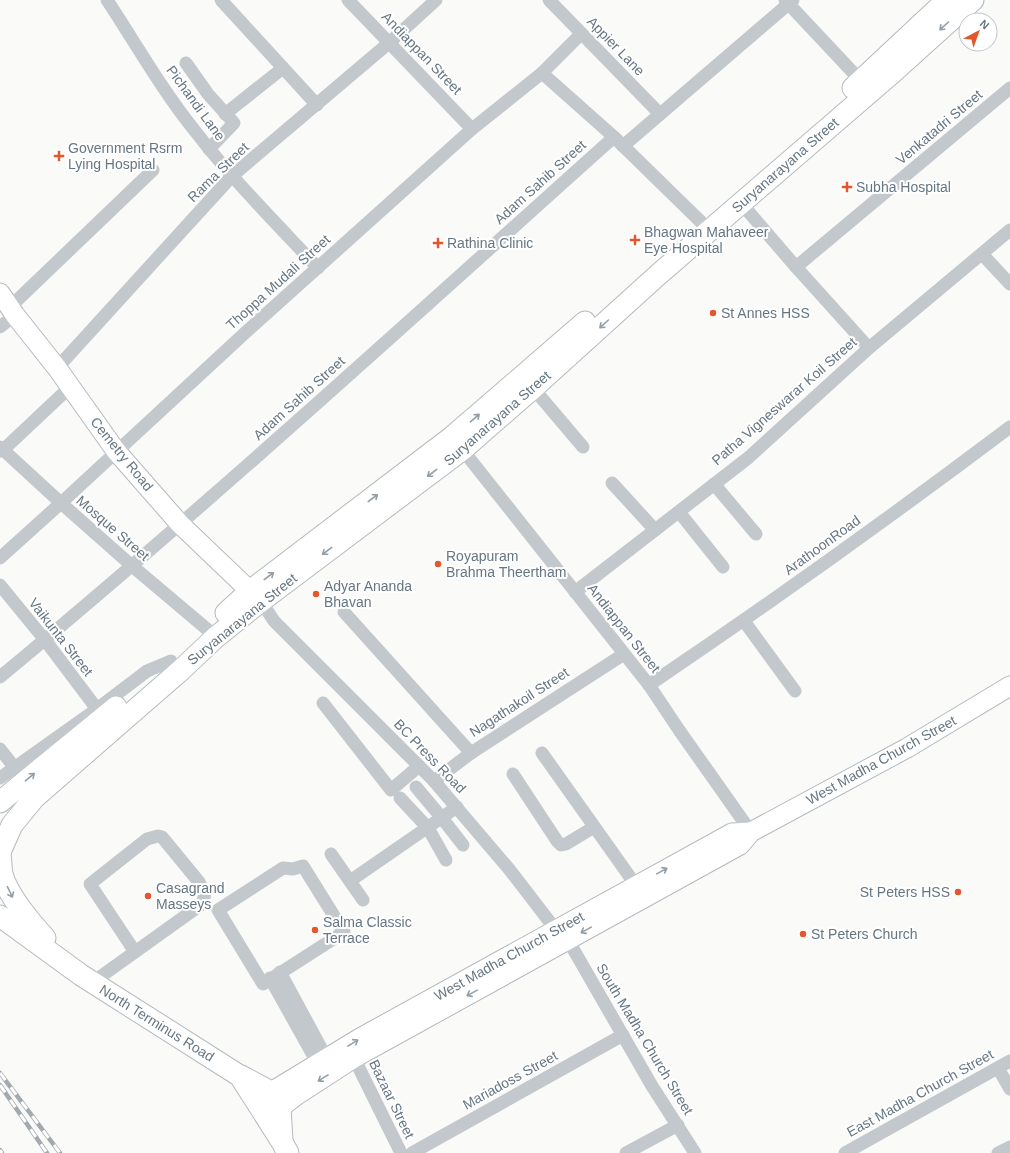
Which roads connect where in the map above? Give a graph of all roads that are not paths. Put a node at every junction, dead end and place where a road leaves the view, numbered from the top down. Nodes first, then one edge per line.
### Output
1 (107, 0) edge
2 (221, 0) edge
3 (348, 0) edge
4 (436, 0) edge
5 (549, 0) edge
6 (947, 0) edge
7 (973, 0) edge
8 (789, 1) edge
9 (581, 34) junction
10 (390, 42) junction
11 (186, 63) dead end
12 (283, 68) junction
13 (542, 73) junction
14 (861, 81) junction
15 (1010, 88) edge
16 (317, 105) junction
17 (659, 113) junction
18 (225, 114) junction
19 (472, 129) junction
20 (618, 142) junction
21 (209, 149) junction
22 (153, 170) dead end
23 (232, 176) junction
24 (741, 203) junction
25 (701, 222) junction
26 (1010, 230) edge
27 (982, 254) junction
28 (318, 268) junction
29 (796, 268) junction
30 (1010, 284) edge
31 (8, 305) edge
32 (0, 327) edge
33 (869, 348) junction
34 (57, 368) junction
35 (70, 387) junction
36 (533, 388) junction
37 (1010, 427) edge
38 (458, 443) junction
39 (583, 447) dead end
40 (1, 449) edge
41 (116, 451) junction
42 (612, 482) dead end
43 (714, 484) junction
44 (61, 503) junction
45 (678, 512) junction
46 (180, 524) junction
47 (655, 530) junction
48 (756, 534) dead end
49 (0, 558) edge
50 (131, 565) junction
51 (723, 567) dead end
52 (0, 585) edge
53 (575, 592) junction
54 (255, 596) junction
55 (344, 612) dead end
56 (744, 621) junction
57 (208, 630) junction
58 (45, 640) junction
59 (624, 654) junction
60 (171, 661) junction
61 (0, 677) edge
62 (649, 685) junction
63 (1009, 688) edge
64 (796, 691) dead end
65 (322, 703) dead end
66 (97, 709) junction
67 (0, 749) edge
68 (471, 753) junction
69 (542, 753) dead end
70 (419, 766) junction
71 (15, 768) junction
72 (513, 774) dead end
73 (0, 778) edge
74 (434, 781) junction
75 (416, 788) dead end
76 (400, 798) dead end
77 (0, 802) edge
78 (457, 807) junction
79 (442, 818) junction
80 (594, 827) junction
81 (428, 828) junction
82 (751, 832) junction
83 (463, 845) dead end
84 (0, 854) edge
85 (331, 854) dead end
86 (446, 860) dead end
87 (350, 881) junction
88 (639, 892) junction
89 (363, 900) dead end
90 (0, 916) edge
91 (562, 935) junction
92 (135, 952) junction
93 (275, 975) junction
94 (87, 978) junction
95 (624, 1035) junction
96 (354, 1058) junction
97 (323, 1061) junction
98 (1010, 1061) edge
99 (998, 1068) junction
100 (240, 1076) junction
101 (1010, 1089) edge
102 (276, 1100) junction
103 (678, 1125) junction
104 (285, 1147) edge
105 (1010, 1147) edge
106 (300, 1153) edge
107 (401, 1153) edge
108 (412, 1153) edge
109 (626, 1153) edge
110 (695, 1153) edge
111 (846, 1153) edge
112 (998, 1153) edge

1 - 21 street, Pichandi Lane
2 - 12 street
3 - 10 street, Andiappan Street
4 - 10 street, Rama Street
5 - 9 street, Appier Lane
6 - 14 main road, Suryanarayana Street
7 -> 24 main road, Suryanarayana Street
8 - 14 street
8 - 17 street, Adam Sahib Street
9 - 13 street, Thoppa Mudali Street
9 - 17 street, Appier Lane
10 - 16 street, Rama Street
10 - 19 street, Andiappan Street
11 - 18 street
12 - 16 street
12 - 18 street
13 - 19 street, Thoppa Mudali Street
13 - 20 street
14 - 25 main road, Suryanarayana Street
15 - 29 street, Venkatadri Street
16 - 23 street, Rama Street
17 - 20 street, Adam Sahib Street
18 - 21 street
19 - 28 street, Thoppa Mudali Street
20 - 25 street
20 - 46 street, Adam Sahib Street
21 - 23 street, Pichandi Lane
22 - 31 street
23 - 28 street, Pichandi Lane
23 - 34 street, Rama Street
24 - 29 street
24 -> 36 main road, Suryanarayana Street
38 -> 25 main road, Suryanarayana Street
26 - 27 street, Patha Vigneswarar Koil Street
27 - 30 street
27 - 33 street, Patha Vigneswarar Koil Street
28 - 41 street, Thoppa Mudali Street
29 - 33 street
31 - 32 street
31 - 34 main road, Cemetry Road
33 - 43 street, Patha Vigneswarar Koil Street
34 - 35 main road, Cemetry Road
35 - 40 street
35 - 41 main road, Cemetry Road
36 - 38 main road, Suryanarayana Street
36 - 39 street
37 - 56 street, ArathoonRoad
38 - 53 street, Andiappan Street
38 - 54 main road, Suryanarayana Street
40 - 44 street, Mosque Street
41 - 44 street, Thoppa Mudali Street
41 - 46 main road, Cemetry Road
42 - 47 street
43 - 45 street, Patha Vigneswarar Koil Street
43 - 48 street
44 - 49 street, Thoppa Mudali Street
44 - 50 street, Mosque Street
45 - 47 street, Patha Vigneswarar Koil Street
45 - 51 street
46 - 50 street, Adam Sahib Street
46 - 54 main road, Cemetry Road
47 - 53 street, Patha Vigneswarar Koil Street
50 - 57 street, Mosque Street
50 - 58 street, Adam Sahib Street
52 - 58 street, Vaikunta Street
53 - 59 street, Andiappan Street
54 - 57 main road, Suryanarayana Street
54 - 70 street, BC Press Road
54 - 84 main road, Suryanarayana Street
55 - 68 street
56 - 62 street, ArathoonRoad
56 - 64 street
57 - 60 main road, Suryanarayana Street
58 - 61 street, Adam Sahib Street
58 - 66 street, Vaikunta Street
59 - 62 street, Andiappan Street
59 - 68 street, Nagathakoil Street
60 - 66 street
77 -> 60 main road, Suryanarayana Street
62 - 82 street, Andiappan Street
63 - 82 main road, West Madha Church Street
65 - 70 street
66 - 71 street
67 - 71 street
68 - 74 street, Nagathakoil Street
69 - 80 street
70 - 74 street, BC Press Road
71 - 73 street
72 - 80 street
74 - 78 street, BC Press Road
75 - 79 street
76 - 81 street
78 - 79 street
78 - 91 street, BC Press Road
79 - 81 street
79 - 83 street
80 - 88 street
81 - 86 street
81 - 87 street
82 - 88 main road, West Madha Church Street
84 -> 94 main road
85 - 87 street
87 - 89 street
88 - 91 main road, West Madha Church Street
90 - 94 main road, North Terminus Road
91 - 95 street, South Madha Church Street
91 -> 96 main road, West Madha Church Street
97 -> 91 main road, West Madha Church Street
92 - 92 street
92 - 94 street
93 - 93 street
93 - 97 street
94 - 100 main road, North Terminus Road
95 - 103 street, South Madha Church Street
95 - 108 street, Mariadoss Street
96 -> 102 main road, West Madha Church Street
96 - 107 street, Bazaar Street
97 - 102 main road, West Madha Church Street
98 - 99 street, East Madha Church Street
99 - 101 street
99 - 111 street, East Madha Church Street
100 - 102 main road
100 - 104 main road, North Terminus Road
102 - 104 main road
103 - 109 street
103 - 110 street, South Madha Church Street
104 - 106 street
105 - 112 street

